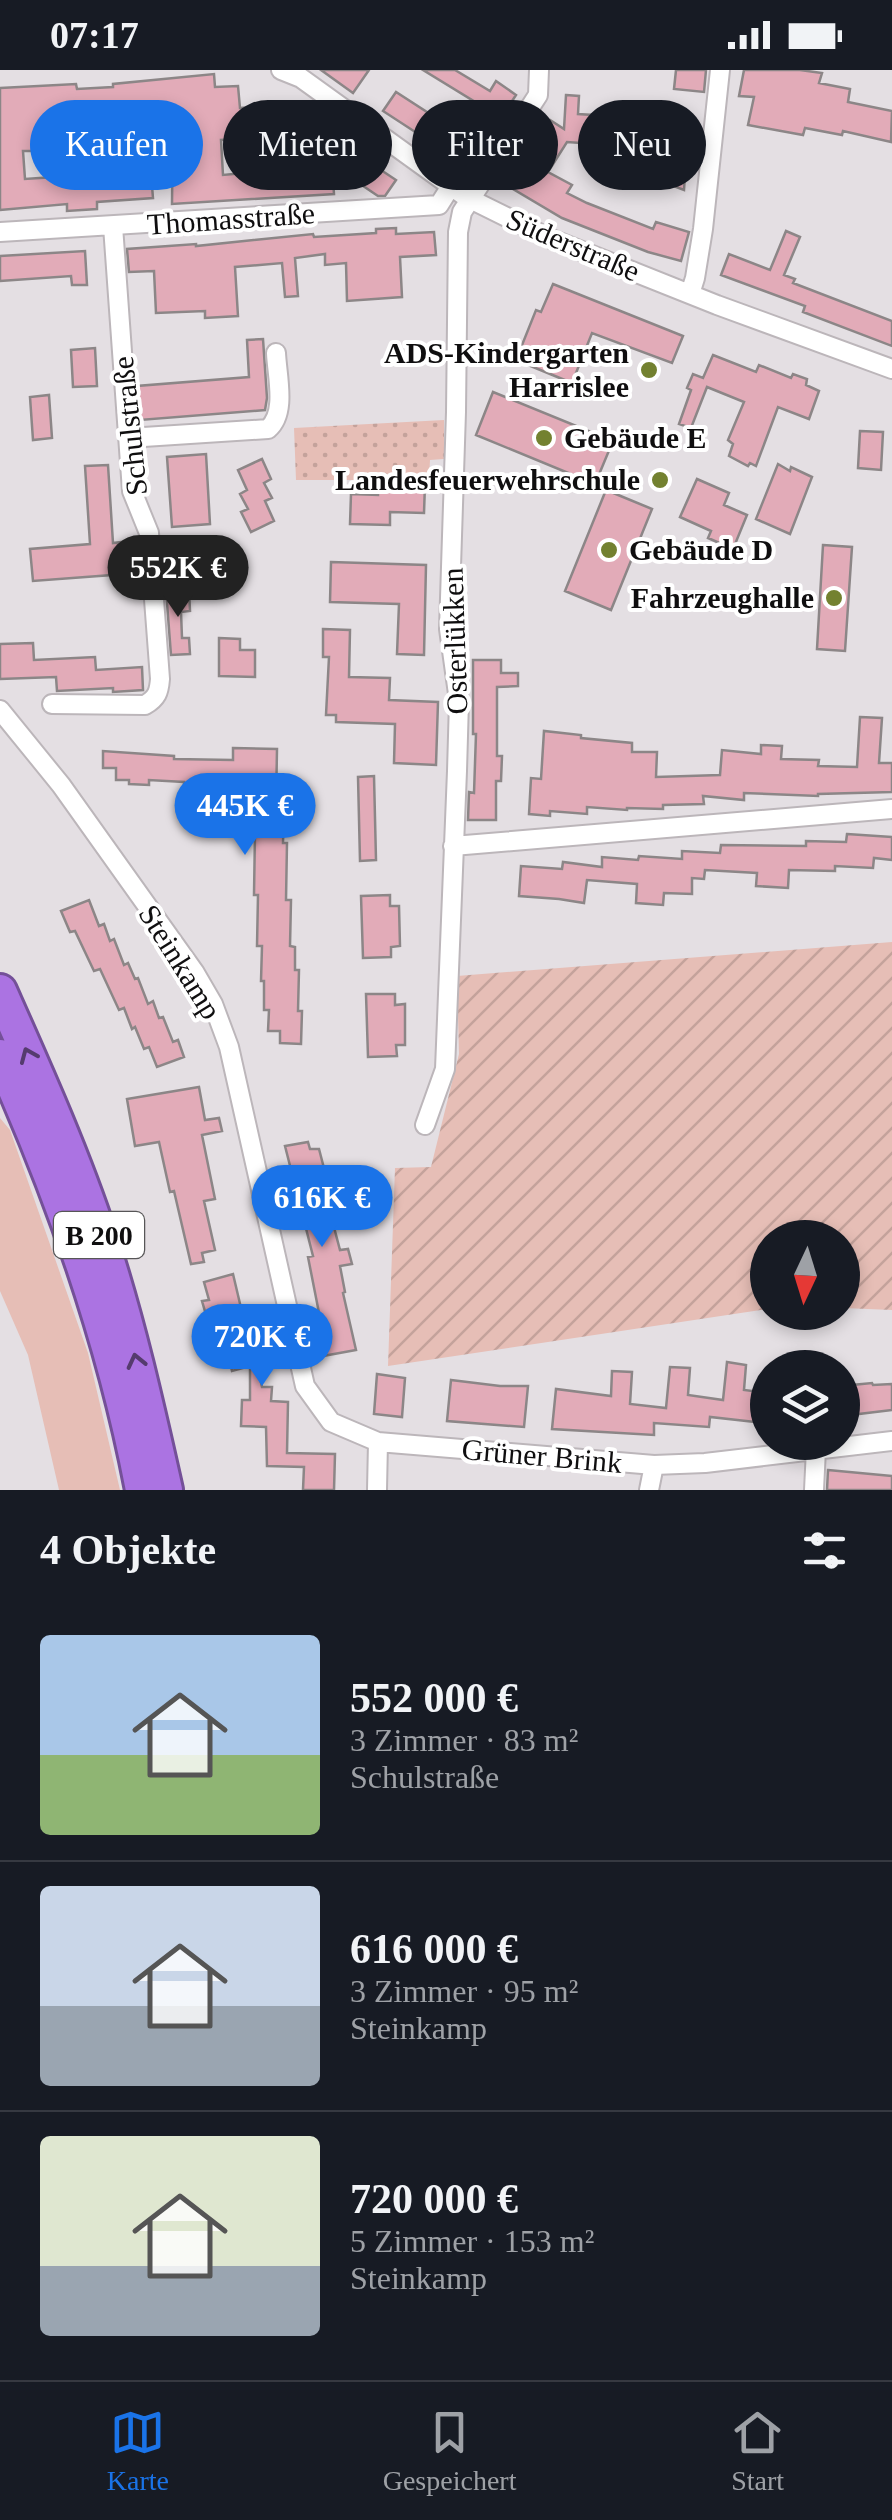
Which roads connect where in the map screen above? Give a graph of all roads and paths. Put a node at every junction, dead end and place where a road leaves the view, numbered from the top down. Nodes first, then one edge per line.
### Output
1 (281, 70) edge
2 (538, 70) edge
3 (720, 70) edge
4 (412, 158) edge
5 (448, 190) edge
6 (457, 190) edge
7 (470, 199) junction
8 (112, 226) junction
9 (0, 232) edge
10 (690, 294) junction
11 (276, 353) dead end
12 (892, 369) edge
13 (128, 438) junction
14 (52, 704) dead end
15 (0, 710) edge
16 (892, 809) edge
17 (453, 846) junction
18 (0, 991) edge
19 (0, 1056) edge
20 (425, 1125) dead end
21 (331, 1422) joint
22 (892, 1441) edge
23 (378, 1442) junction
24 (860, 1444) edge
25 (750, 1457) edge
26 (815, 1460) edge
27 (654, 1465) junction
28 (142, 1490) edge
29 (166, 1490) edge
30 (376, 1490) edge
31 (649, 1490) edge
32 (814, 1490) edge

1 - 4 street, Süderstraße
2 - 7 street, Osterlükken
3 - 10 street
5 - 8 street, Thomasstraße
6 - 7 street, Süderstraße
7 - 10 street, Süderstraße
7 - 17 street, Osterlükken
8 - 9 street, Thomasstraße
8 - 13 street, Schulstraße
10 - 12 street, Süderstraße
11 - 13 street
13 - 14 street, Schulstraße
15 - 21 street, Steinkamp
16 - 17 street
17 - 20 street, Osterlükken
29 -> 18 highway, B 200
19 - 28 highway, B 200
21 - 23 street, Grüner Brink
22 - 24 street, Grüner Brink
23 - 27 street, Grüner Brink
23 - 30 street
25 - 27 street, Grüner Brink
26 - 32 street
27 - 31 street

